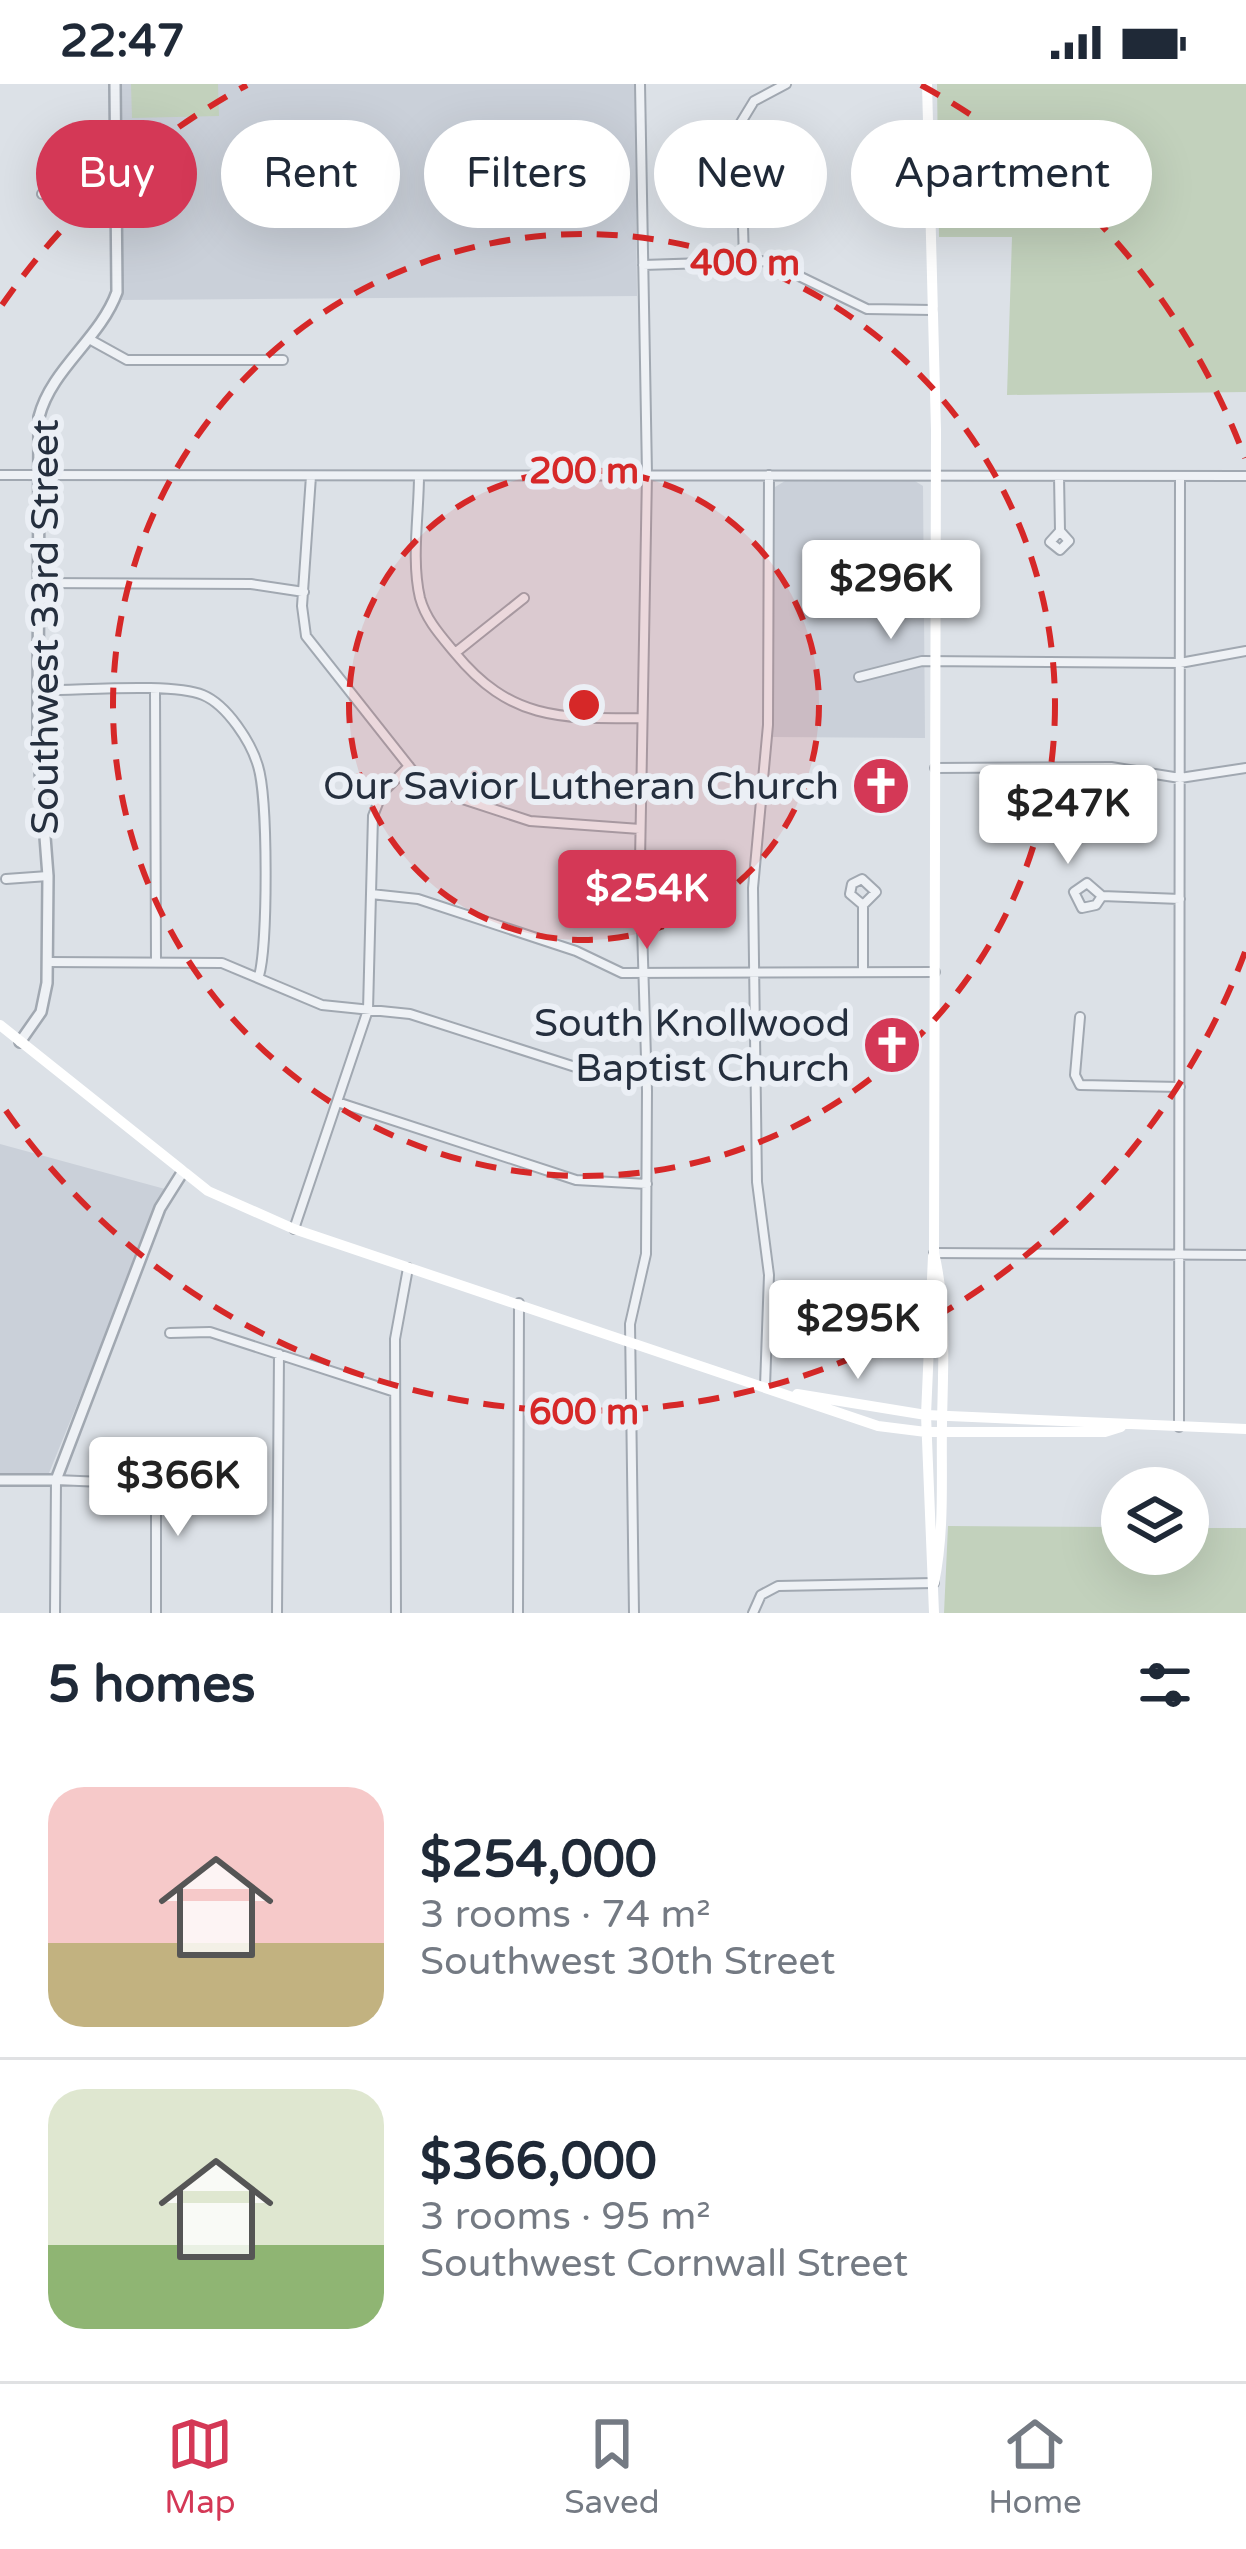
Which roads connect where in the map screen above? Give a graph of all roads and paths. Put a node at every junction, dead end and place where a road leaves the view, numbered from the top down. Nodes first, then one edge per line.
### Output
1 (115, 84) edge
2 (640, 84) edge
3 (786, 84) edge
4 (927, 84) edge
5 (116, 120) edge
6 (928, 120) edge
7 (118, 228) edge
8 (930, 228) edge
9 (743, 260) junction
10 (643, 265) junction
11 (932, 310) junction
12 (89, 339) junction
13 (284, 360) dead end
14 (0, 475) edge
15 (647, 475) junction
16 (769, 475) junction
17 (934, 475) junction
18 (38, 476) junction
19 (311, 476) junction
20 (419, 476) junction
21 (1059, 476) junction
22 (1180, 476) junction
23 (1246, 476) edge
24 (1060, 531) dead end
25 (39, 583) junction
26 (304, 592) junction
27 (524, 598) dead end
28 (1246, 651) edge
29 (455, 653) junction
30 (935, 661) junction
31 (1180, 663) junction
32 (859, 677) dead end
33 (38, 690) junction
34 (155, 691) junction
35 (640, 718) junction
36 (409, 766) junction
37 (934, 768) junction
38 (1246, 768) edge
39 (1180, 778) junction
40 (640, 829) junction
41 (48, 876) junction
42 (5, 878) dead end
43 (371, 894) junction
44 (1102, 896) dead end
45 (1180, 899) junction
46 (863, 905) dead end
47 (48, 962) junction
48 (156, 962) junction
49 (862, 971) junction
50 (935, 972) junction
51 (646, 973) junction
52 (758, 973) junction
53 (259, 976) junction
54 (368, 1010) junction
55 (1080, 1017) dead end
56 (0, 1025) edge
57 (20, 1042) junction
58 (647, 1074) junction
59 (1180, 1087) junction
60 (336, 1102) junction
61 (182, 1173) junction
62 (646, 1184) junction
63 (294, 1229) junction
64 (934, 1253) junction
65 (1179, 1255) junction
66 (1246, 1255) edge
67 (409, 1266) junction
68 (519, 1304) junction
69 (170, 1333) dead end
70 (632, 1341) junction
71 (279, 1354) junction
72 (764, 1386) junction
73 (395, 1392) junction
74 (788, 1393) junction
75 (926, 1415) junction
76 (942, 1416) junction
77 (1121, 1427) junction
78 (1179, 1429) junction
79 (1246, 1429) edge
80 (926, 1432) junction
81 (942, 1432) junction
82 (0, 1480) edge
83 (56, 1480) junction
84 (934, 1583) junction
85 (55, 1613) edge
86 (156, 1613) edge
87 (278, 1613) edge
88 (396, 1613) edge
89 (518, 1613) edge
90 (634, 1613) edge
91 (753, 1613) edge
92 (934, 1613) edge

1 - 5 street, Southwest 33rd Street
2 - 10 street
3 - 9 street
4 - 6 main road
7 - 12 street, Southwest 33rd Street
8 - 11 main road
9 - 10 street
9 - 11 street
10 - 15 street
11 - 17 main road
12 - 13 street
12 - 18 street, Southwest 33rd Street
14 - 18 street
15 - 16 street
15 - 20 street
15 - 35 street
16 - 17 street
16 - 52 street
17 - 21 street
17 - 30 main road
18 - 19 street
18 - 25 street, Southwest 33rd Street
19 - 20 street
19 - 26 street
20 - 29 street
21 - 22 street
21 - 24 street
22 - 23 street
22 - 31 street
25 - 26 street
25 - 33 street, Southwest 33rd Street
26 - 36 street
27 - 29 street
28 - 31 street
29 - 35 street
30 - 31 street
30 - 32 street
30 - 37 main road
31 - 39 street
33 - 34 street
33 - 41 street, Southwest 33rd Street
34 - 48 street
34 - 53 street
35 - 40 street
36 - 40 street
36 - 43 street
37 - 39 street
37 - 50 main road
38 - 39 street
39 - 45 street
40 - 51 street
41 - 42 street
41 - 47 street, Southwest 33rd Street
43 - 51 street
43 - 54 street
44 - 45 street
45 - 59 street
46 - 49 street
47 - 48 street
47 - 57 street, Southwest 33rd Street
48 - 53 street
49 - 50 street
49 - 52 street
50 - 64 main road
51 - 52 street
51 - 58 street
52 - 72 street
53 - 54 street
54 - 58 street
54 - 60 street
55 - 59 street
56 - 57 main road
57 - 61 main road
58 - 62 street
59 - 65 street
60 - 62 street
60 - 63 street
61 - 63 main road
61 - 83 street
62 - 70 street
63 - 67 main road
64 - 65 street
64 - 75 main road
64 - 76 main road
65 - 66 street
65 - 78 street
67 - 68 main road
67 - 73 street
68 - 70 main road
68 - 89 street
69 - 71 street
70 - 72 main road
70 - 90 street
71 - 73 street
71 - 87 street
72 - 74 main road
73 - 88 street
74 - 75 main road
74 - 80 main road
75 - 76 main road
75 - 80 main road
76 - 77 main road
76 - 81 main road
77 - 78 main road
77 - 81 main road
78 - 79 main road
80 - 81 main road
80 - 84 main road
81 - 84 main road
82 - 83 street
83 - 85 street
83 - 86 street
84 - 91 street
84 - 92 main road

